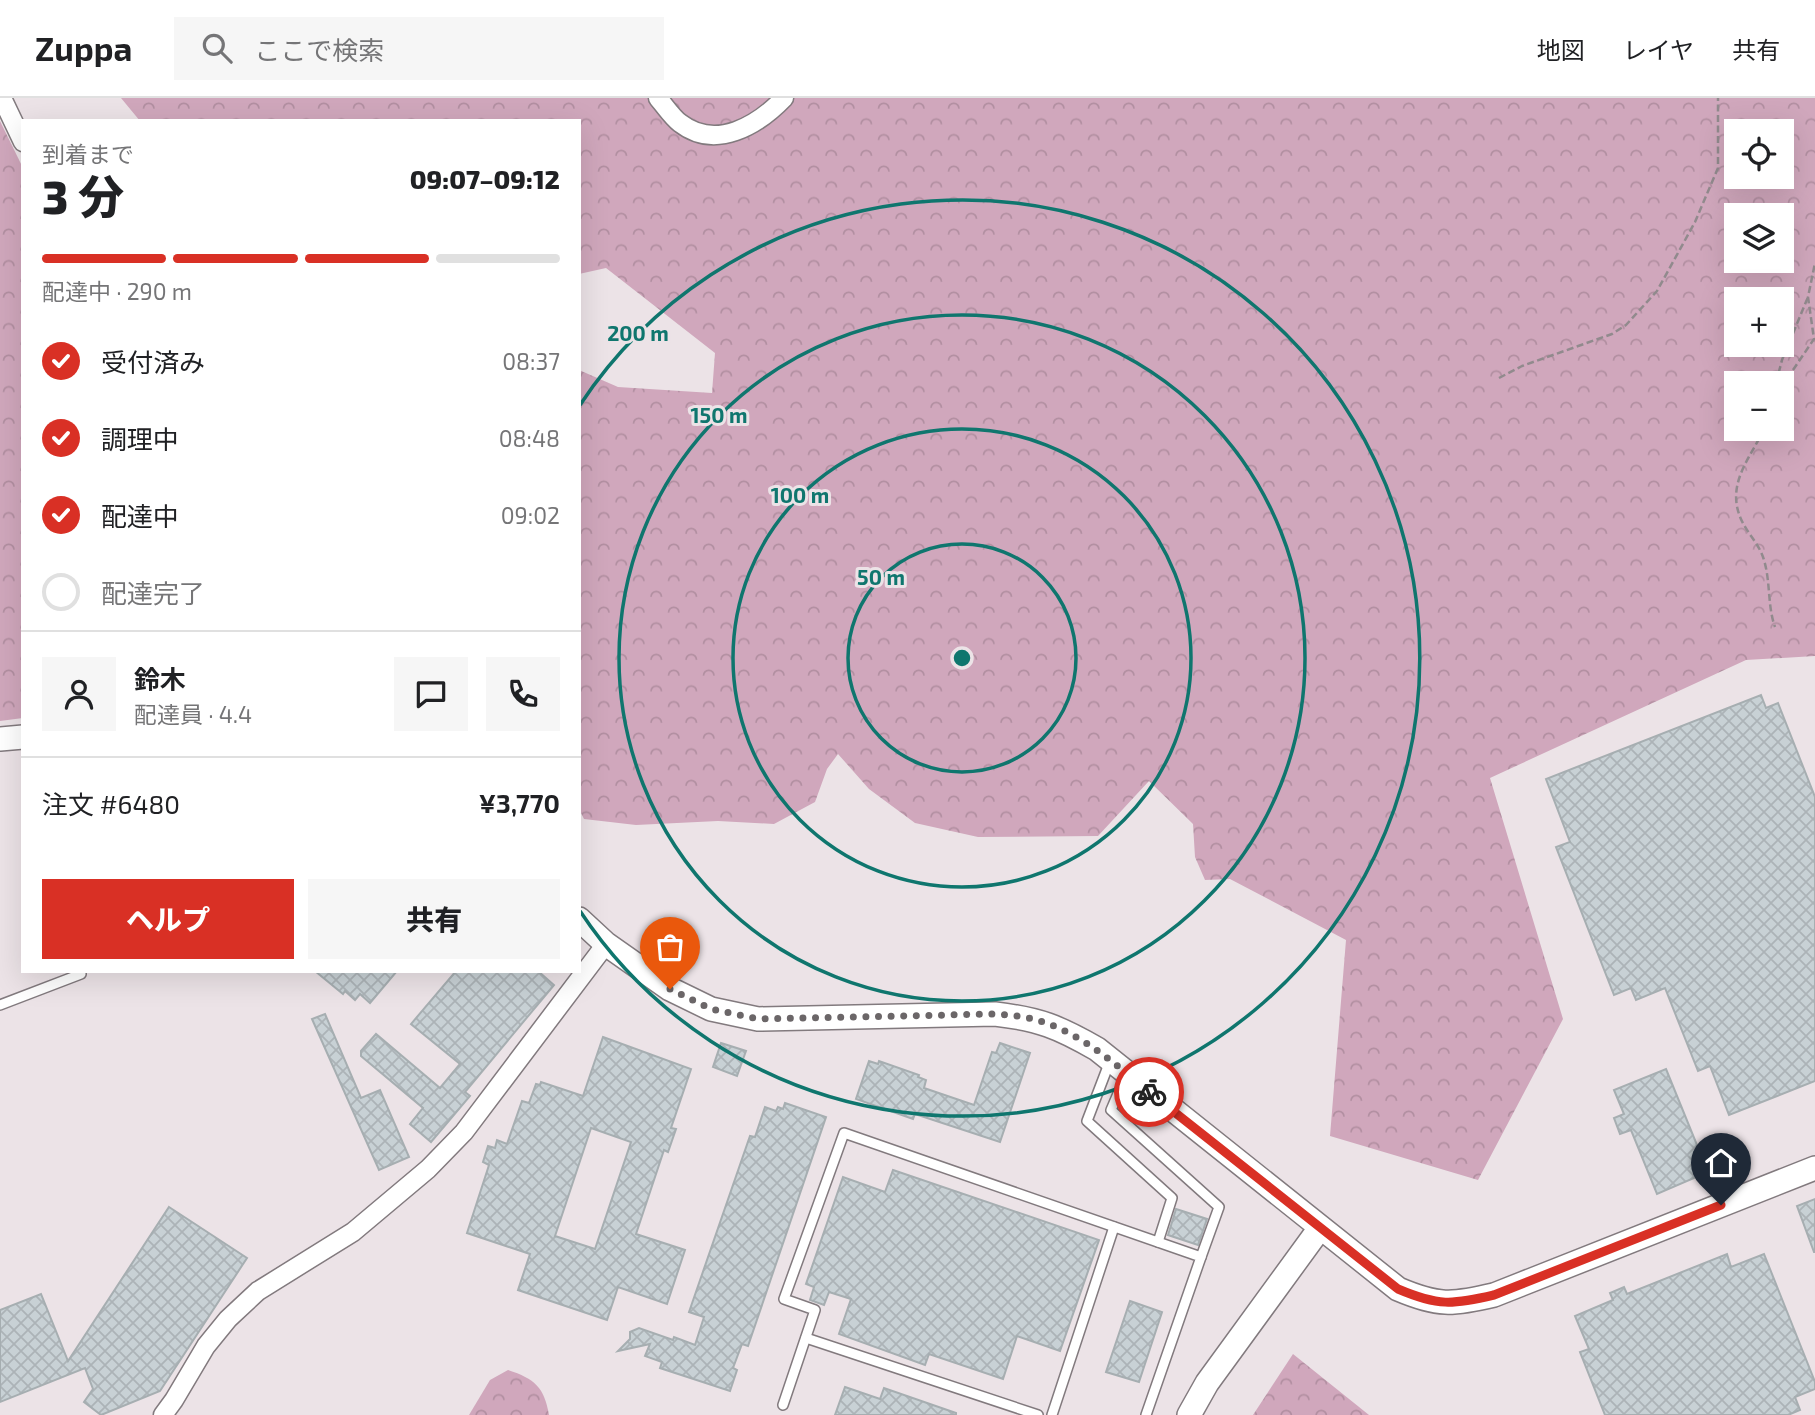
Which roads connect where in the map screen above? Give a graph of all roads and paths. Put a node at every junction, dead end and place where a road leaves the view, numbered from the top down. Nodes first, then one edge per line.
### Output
1 (2, 98) edge
2 (658, 98) edge
3 (783, 98) edge
4 (1718, 98) edge
5 (21, 138) edge
6 (1815, 263) edge
7 (1808, 297) junction
8 (1793, 370) dead end
9 (1779, 371) edge
10 (1499, 378) dead end
11 (1758, 441) edge
12 (1775, 627) dead end
13 (21, 737) edge
14 (0, 739) edge
15 (581, 921) edge
16 (606, 944) junction
17 (81, 974) dead end
18 (0, 1005) edge
19 (1118, 1067) junction
20 (1815, 1168) edge
21 (1114, 1227) junction
22 (1320, 1228) junction
23 (1158, 1242) junction
24 (1201, 1257) junction
25 (806, 1338) junction
26 (783, 1405) dead end
27 (163, 1415) edge
28 (1038, 1415) edge
29 (1052, 1415) edge
30 (1146, 1415) edge
31 (1189, 1415) edge

1 - 5 street
2 - 3 street
4 - 10 path
6 - 7 path
7 - 8 path
7 - 9 path
11 - 12 path
13 - 14 street
15 - 16 street
16 - 19 street
16 - 27 street
17 - 18 lane
19 - 22 street
19 - 23 lane
19 - 24 lane
20 - 22 street
21 - 23 lane
21 - 25 lane
21 - 29 lane
22 - 31 street
23 - 24 lane
24 - 30 lane
25 - 26 lane
25 - 28 lane

